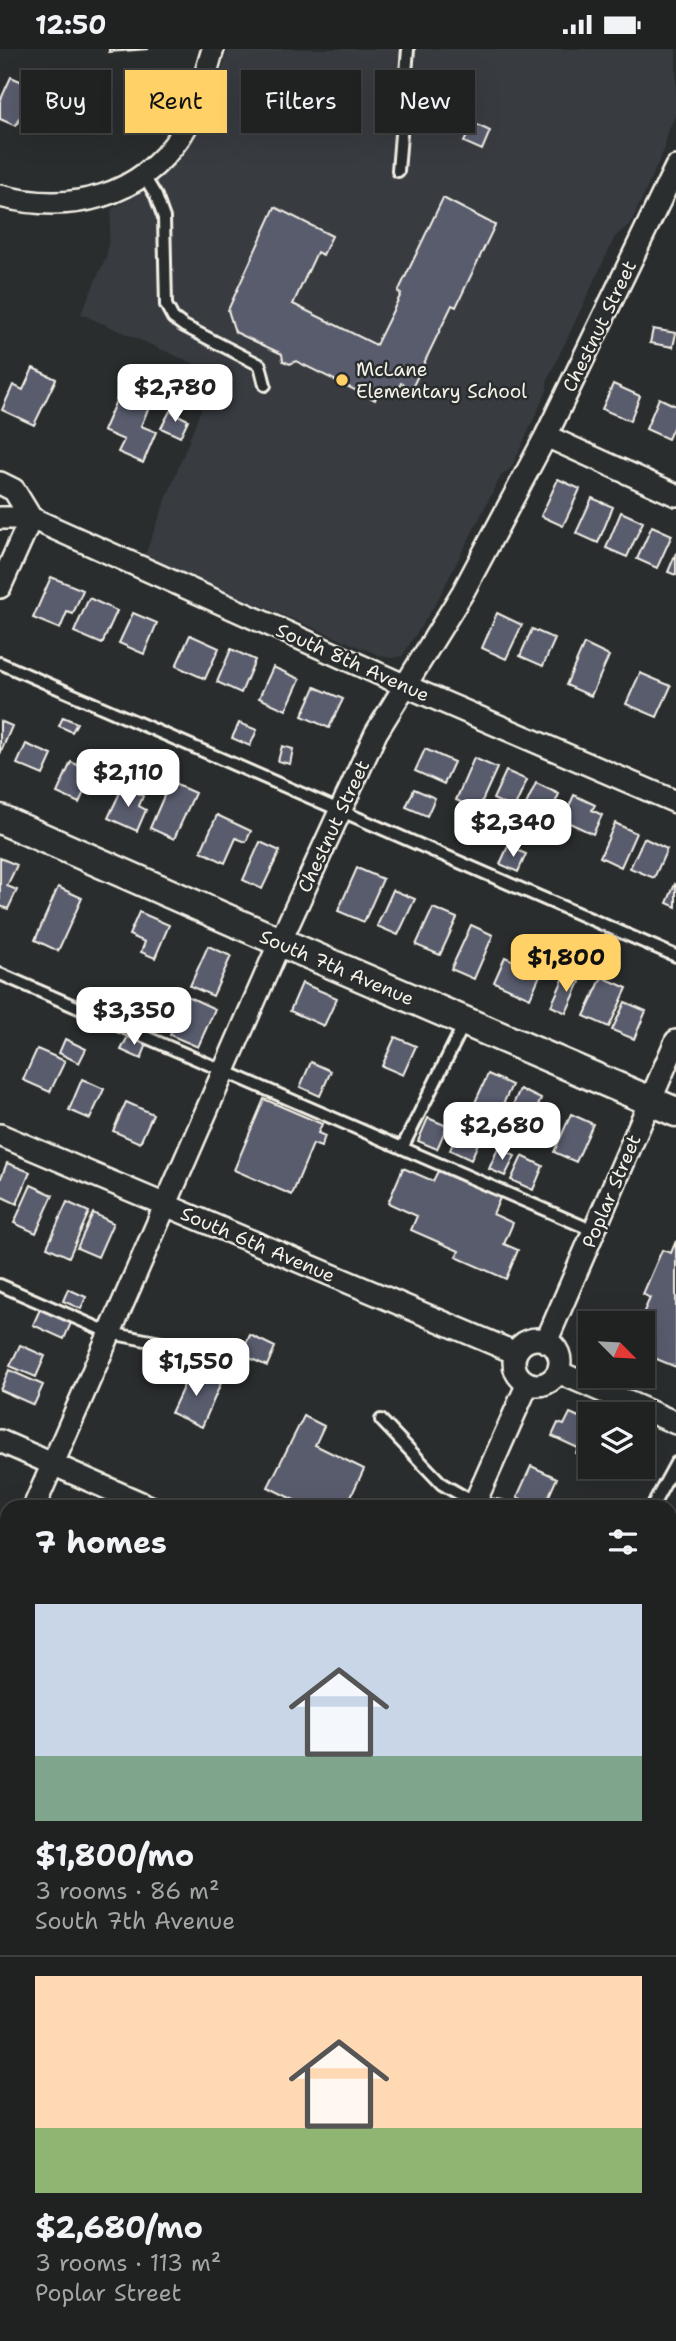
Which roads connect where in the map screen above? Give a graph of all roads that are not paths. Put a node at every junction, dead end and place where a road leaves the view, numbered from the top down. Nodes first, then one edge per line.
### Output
1 (213, 49) edge
2 (408, 49) edge
3 (676, 167) edge
4 (398, 171) dead end
5 (144, 176) junction
6 (0, 196) edge
7 (670, 197) edge
8 (265, 385) dead end
9 (546, 436) junction
10 (0, 483) edge
11 (676, 495) edge
12 (0, 518) edge
13 (31, 518) junction
14 (0, 587) edge
15 (0, 663) edge
16 (406, 686) junction
17 (676, 802) edge
18 (340, 811) junction
19 (0, 820) edge
20 (280, 942) junction
21 (676, 956) edge
22 (0, 974) edge
23 (466, 1021) junction
24 (676, 1041) edge
25 (224, 1070) junction
26 (650, 1100) junction
27 (676, 1112) edge
28 (0, 1135) edge
29 (402, 1148) junction
30 (166, 1204) junction
31 (594, 1231) junction
32 (0, 1285) edge
33 (110, 1333) junction
34 (546, 1342) junction
35 (516, 1353) junction
36 (223, 1368) dead end
37 (558, 1372) junction
38 (528, 1383) junction
39 (381, 1420) dead end
40 (676, 1423) edge
41 (0, 1441) edge
42 (52, 1462) junction
43 (676, 1463) edge
44 (37, 1500) edge
45 (135, 1500) edge
46 (466, 1500) edge
47 (476, 1500) edge
48 (656, 1500) edge

1 - 5 street
2 - 4 lane
3 - 7 street, Chestnut Street
5 - 6 street
5 - 8 lane
7 - 9 street, Chestnut Street
9 - 11 street
9 - 16 street, Chestnut Street
10 - 13 street
12 - 13 street, South 8th Avenue
13 - 14 street
13 - 16 street, South 8th Avenue
15 - 18 lane
16 - 17 street, South 8th Avenue
16 - 18 street, Chestnut Street
18 - 20 street, Chestnut Street
18 - 21 lane
19 - 20 street, South 7th Avenue
20 - 23 street, South 7th Avenue
20 - 25 street, Chestnut Street
22 - 25 lane
23 - 26 street, South 7th Avenue
23 - 29 lane
24 - 26 street, Poplar Street
25 - 29 lane
25 - 30 street, Chestnut Street
26 - 27 street, South 7th Avenue
26 - 31 street, Poplar Street
28 - 30 street, South 6th Avenue
29 - 31 lane
30 - 33 street, Chestnut Street
30 - 35 street, South 6th Avenue
31 - 34 street, Poplar Street
32 - 33 lane
33 - 36 lane
33 - 42 street, Chestnut Street
34 - 35 street
34 - 37 street
35 - 38 street
37 - 38 street
37 - 40 street
38 - 47 street
39 - 46 lane
41 - 42 street
42 - 44 street, Chestnut Street
42 - 45 street
43 - 48 lane

